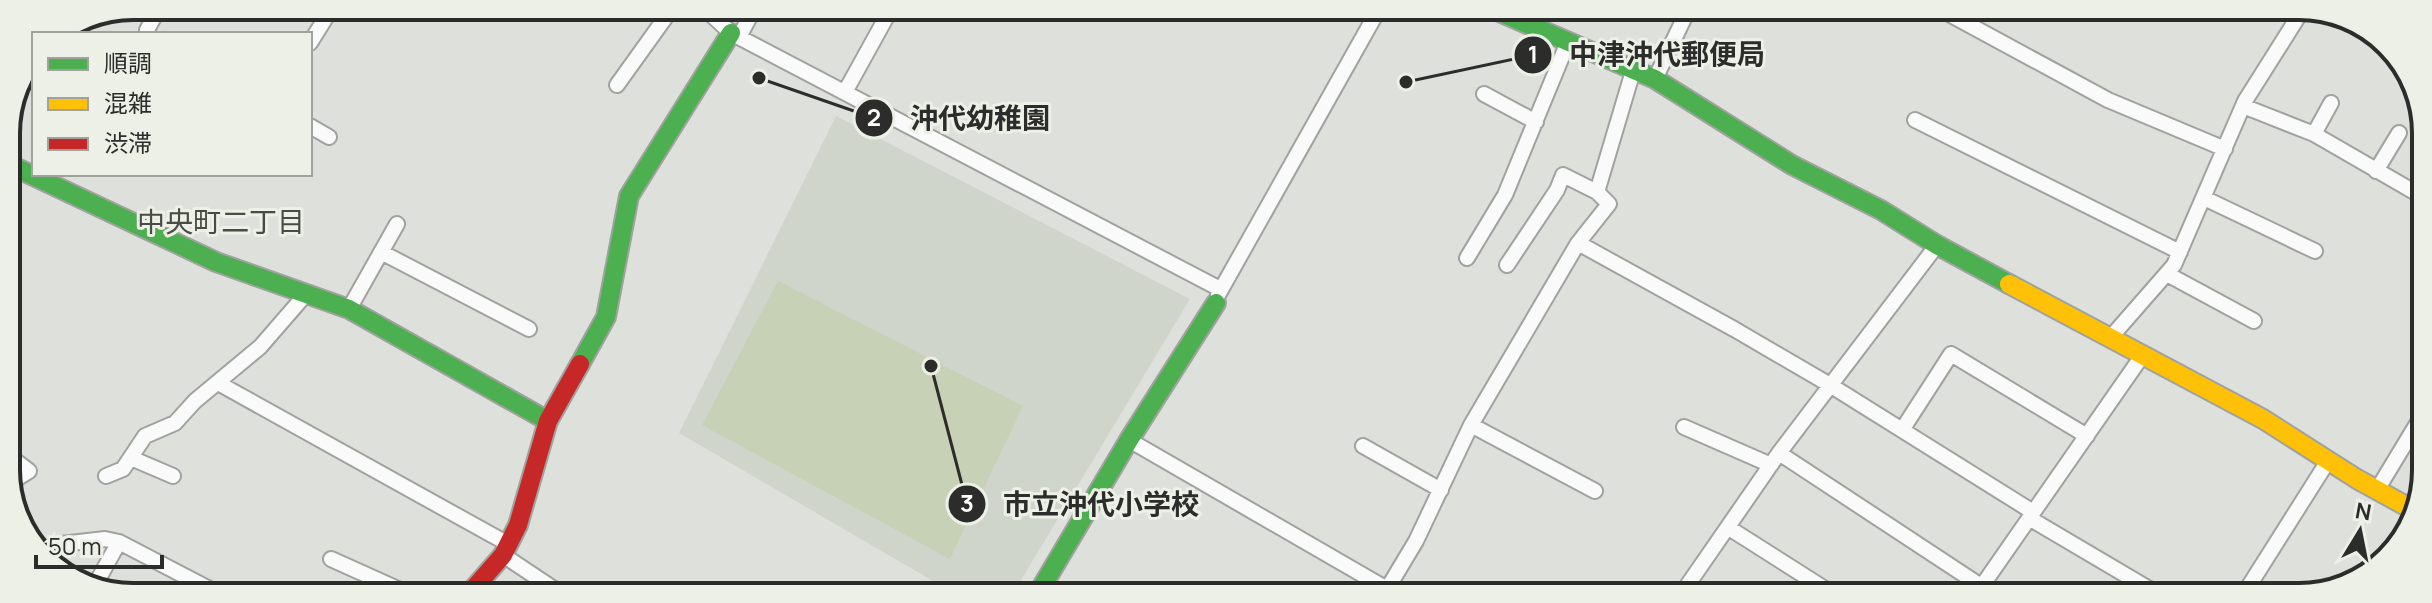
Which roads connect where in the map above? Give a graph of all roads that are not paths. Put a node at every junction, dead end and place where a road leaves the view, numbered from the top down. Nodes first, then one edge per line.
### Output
1 (152, 20) edge
2 (324, 20) edge
3 (664, 20) edge
4 (718, 20) edge
5 (746, 20) edge
6 (885, 20) edge
7 (1373, 20) edge
8 (1518, 20) edge
9 (1683, 20) edge
10 (1960, 20) edge
11 (2296, 20) edge
12 (147, 30) dead end
13 (735, 35) junction
14 (312, 40) edge
15 (1568, 42) junction
16 (1633, 71) junction
17 (1655, 79) junction
18 (617, 85) dead end
19 (845, 92) junction
20 (1484, 94) dead end
21 (2331, 103) dead end
22 (2243, 106) junction
23 (1915, 120) dead end
24 (1536, 122) junction
25 (312, 127) edge
26 (2399, 133) dead end
27 (2314, 134) junction
28 (329, 137) dead end
29 (2225, 149) junction
30 (2376, 171) junction
31 (34, 176) edge
32 (2412, 191) edge
33 (1597, 192) junction
34 (2204, 198) junction
35 (397, 224) dead end
36 (1578, 243) junction
37 (1937, 245) junction
38 (2315, 251) dead end
39 (381, 252) junction
40 (2180, 252) junction
41 (1467, 258) dead end
42 (1507, 265) dead end
43 (2167, 274) junction
44 (306, 294) junction
45 (1218, 296) junction
46 (349, 309) junction
47 (2254, 321) dead end
48 (529, 329) dead end
49 (2111, 337) junction
50 (2142, 356) junction
51 (218, 383) junction
52 (1830, 385) junction
53 (548, 421) junction
54 (1471, 425) junction
55 (1684, 427) dead end
56 (1902, 430) junction
57 (2412, 434) edge
58 (2087, 436) junction
59 (1129, 440) junction
60 (1363, 446) dead end
61 (131, 458) junction
62 (1775, 459) junction
63 (2328, 461) junction
64 (20, 464) edge
65 (21, 476) edge
66 (106, 476) dead end
67 (173, 476) dead end
68 (1441, 490) junction
69 (2377, 490) junction
70 (1595, 491) dead end
71 (2406, 506) edge
72 (2031, 515) junction
73 (1729, 528) junction
74 (119, 542) junction
75 (53, 545) dead end
76 (505, 550) junction
77 (331, 559) dead end
78 (99, 577) edge
79 (194, 583) edge
80 (384, 583) edge
81 (478, 583) edge
82 (548, 583) edge
83 (1044, 583) edge
84 (1370, 583) edge
85 (1390, 583) edge
86 (1689, 583) edge
87 (1816, 583) edge
88 (1966, 583) edge
89 (1984, 583) edge
90 (2140, 583) edge
91 (2251, 583) edge

1 - 12 street
2 - 14 street
3 - 18 street
4 - 13 street
5 - 13 street
6 - 19 street
7 - 45 street
8 - 15 street
9 - 17 street
10 - 29 street
11 - 22 street
13 - 19 street
13 - 53 street
15 - 16 street
15 - 24 street
16 - 17 street
16 - 33 street
17 - 37 street
19 - 45 street
20 - 24 street
21 - 27 street
22 - 27 street
22 - 29 street
23 - 40 street
24 - 41 street
25 - 28 street
26 - 30 street
27 - 30 street
29 - 34 street
30 - 32 street
31 - 44 street
33 - 36 street
33 - 42 street
34 - 38 street
34 - 40 street
35 - 39 street
36 - 52 street
36 - 54 street
37 - 49 street
37 - 52 street
39 - 46 street
39 - 48 street
40 - 43 street
43 - 47 street
43 - 49 street
44 - 46 street
44 - 51 street
45 - 59 street
46 - 53 street
49 - 50 street
50 - 58 street
50 - 63 street
51 - 61 street
51 - 76 street
52 - 56 street
52 - 62 street
53 - 76 street
54 - 68 street
54 - 70 street
55 - 62 street
56 - 58 street
56 - 72 street
57 - 69 street
58 - 72 street
59 - 83 street
59 - 84 street
60 - 68 street
61 - 66 street
61 - 67 street
62 - 73 street
62 - 88 street
63 - 69 street
63 - 91 street
64 - 65 street
68 - 85 street
69 - 71 street
72 - 89 street
72 - 90 street
73 - 86 street
73 - 87 street
74 - 75 street
74 - 78 street
74 - 79 street
76 - 81 street
76 - 82 street
77 - 80 street

